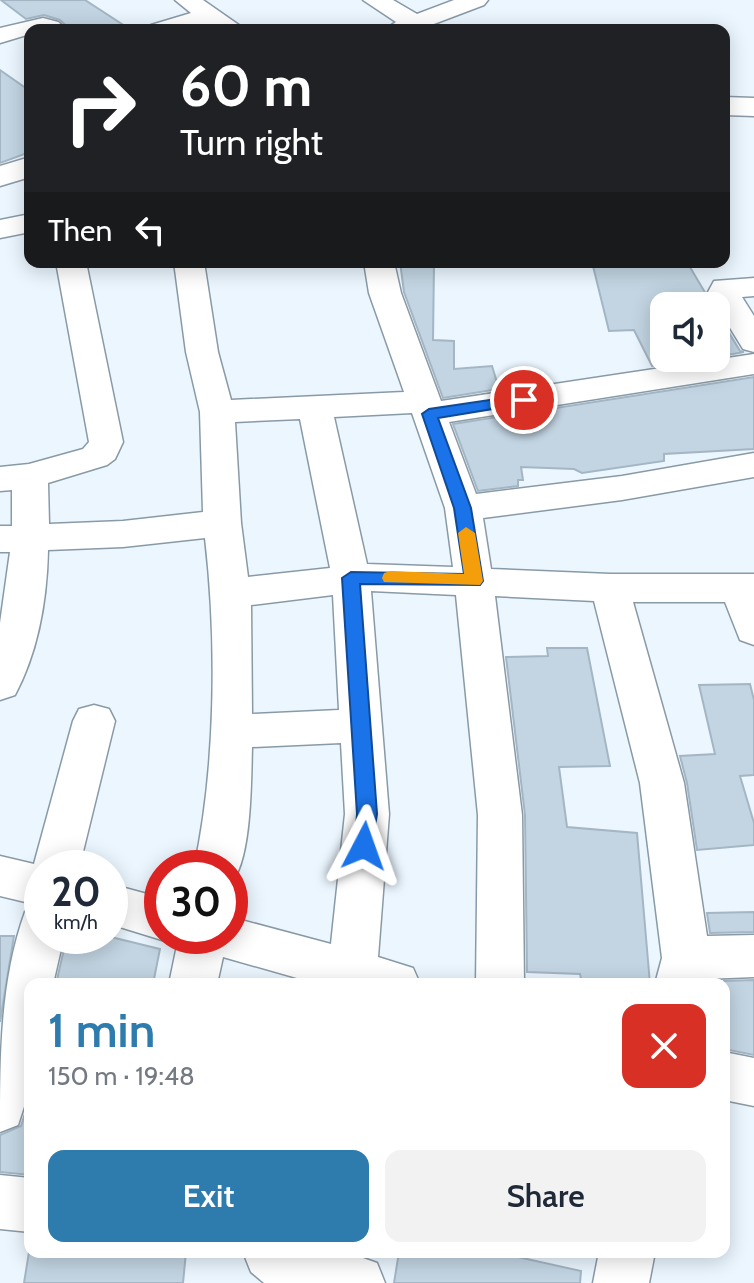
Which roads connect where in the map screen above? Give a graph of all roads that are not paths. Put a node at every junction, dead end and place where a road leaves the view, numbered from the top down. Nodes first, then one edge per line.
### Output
1 (187, 0) edge
2 (375, 0) edge
3 (476, 0) edge
4 (211, 15) junction
5 (180, 24) edge
6 (225, 24) edge
7 (403, 24) edge
8 (414, 24) edge
9 (24, 28) edge
10 (0, 36) edge
11 (730, 106) edge
12 (754, 107) edge
13 (24, 168) edge
14 (0, 177) edge
15 (24, 224) edge
16 (0, 229) edge
17 (72, 268) edge
18 (190, 268) edge
19 (380, 268) edge
20 (754, 287) edge
21 (754, 342) edge
22 (754, 364) edge
23 (315, 408) junction
24 (427, 408) junction
25 (217, 412) junction
26 (754, 465) edge
27 (15, 477) edge
28 (463, 508) junction
29 (222, 523) junction
30 (15, 540) edge
31 (351, 578) junction
32 (474, 581) junction
33 (610, 588) junction
34 (747, 588) edge
35 (231, 593) junction
36 (10, 624) edge
37 (754, 630) edge
38 (0, 684) edge
39 (94, 721) dead end
40 (362, 726) junction
41 (231, 731) junction
42 (61, 850) edge
43 (221, 850) edge
44 (0, 876) edge
45 (24, 882) edge
46 (248, 944) edge
47 (36, 954) edge
48 (199, 954) edge
49 (754, 956) edge
50 (682, 971) edge
51 (30, 978) edge
52 (194, 978) edge
53 (360, 978) edge
54 (366, 978) edge
55 (500, 978) edge
56 (24, 1004) edge
57 (730, 1077) edge
58 (754, 1082) edge
59 (0, 1107) edge
60 (0, 1202) edge
61 (24, 1204) edge
62 (278, 1258) edge
63 (353, 1258) edge
64 (626, 1258) edge
65 (355, 1283) edge
66 (621, 1283) edge

1 - 4 street
2 - 7 street
3 - 8 street
4 - 5 street
4 - 6 street
9 - 10 street
11 - 12 street
13 - 14 street
15 - 16 street
17 - 27 street
18 - 25 street
19 - 24 street
20 - 21 street
22 - 24 street
23 - 24 street
23 - 25 street
23 - 31 street
24 - 28 street
25 - 29 street
26 - 28 street
27 - 30 street
28 - 32 street
29 - 30 street
29 - 35 street
30 - 36 street
31 - 32 street
31 - 35 street
31 - 40 street
32 - 33 street
32 - 55 street
33 - 34 street
33 - 50 street
34 - 37 street
35 - 41 street
36 - 38 street
39 - 42 street
40 - 41 street
40 - 54 street
41 - 43 street
44 - 45 street
46 - 53 street
47 - 51 street
48 - 52 street
49 - 50 street
56 - 59 street
57 - 58 street
60 - 61 street
62 - 65 street
63 - 65 street
64 - 66 street

